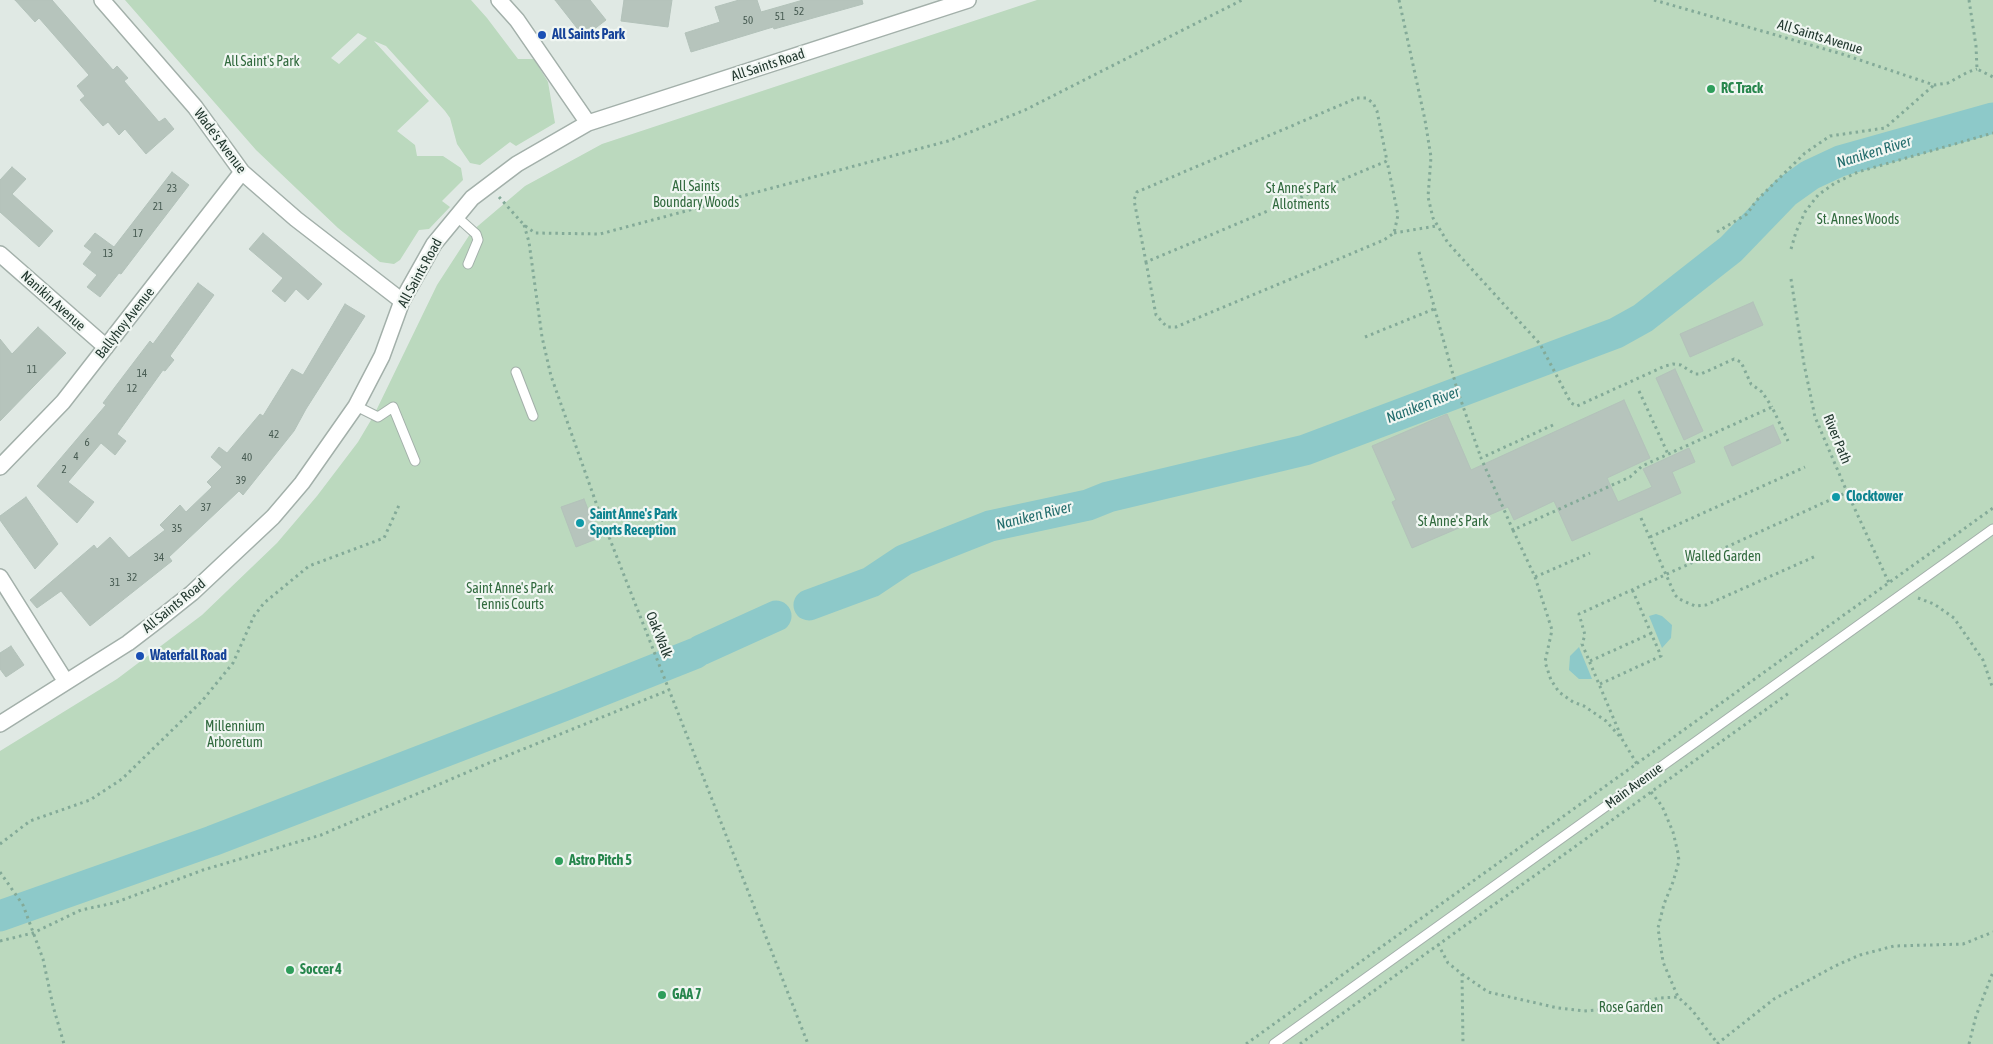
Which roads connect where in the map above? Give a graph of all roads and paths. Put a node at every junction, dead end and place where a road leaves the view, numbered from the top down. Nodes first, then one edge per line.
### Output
1 (102, 0) edge
2 (499, 0) edge
3 (968, 0) edge
4 (1242, 0) edge
5 (1399, 0) edge
6 (1654, 0) edge
7 (1969, 0) edge
8 (1977, 69) junction
9 (1993, 77) edge
10 (1934, 86) junction
11 (588, 123) junction
12 (1993, 134) edge
13 (1387, 161) junction
14 (242, 172) junction
15 (488, 186) junction
16 (456, 216) junction
17 (524, 225) junction
18 (1436, 226) junction
19 (1717, 232) dead end
20 (1394, 233) junction
21 (1791, 249) dead end
22 (1419, 252) dead end
23 (0, 254) edge
24 (1146, 262) junction
25 (468, 264) dead end
26 (1791, 279) dead end
27 (402, 301) junction
28 (1434, 309) junction
29 (1365, 337) dead end
30 (106, 348) junction
31 (516, 372) dead end
32 (1639, 391) dead end
33 (356, 406) junction
34 (1772, 407) junction
35 (533, 416) dead end
36 (1553, 425) dead end
37 (1788, 441) dead end
38 (1668, 454) junction
39 (1481, 458) junction
40 (415, 460) dead end
41 (0, 467) edge
42 (1805, 467) dead end
43 (1847, 492) junction
44 (1841, 495) dead end
45 (1832, 499) dead end
46 (400, 503) dead end
47 (1993, 508) edge
48 (1641, 518) dead end
49 (1993, 529) edge
50 (1513, 530) junction
51 (1650, 537) junction
52 (1590, 553) dead end
53 (1816, 556) dead end
54 (1666, 574) junction
55 (0, 577) edge
56 (1534, 577) junction
57 (1889, 582) junction
58 (1632, 589) junction
59 (1928, 593) dead end
60 (1898, 596) junction
61 (1921, 599) junction
62 (1913, 605) dead end
63 (1652, 633) junction
64 (1590, 661) junction
65 (66, 682) junction
66 (1600, 684) junction
67 (1993, 689) edge
68 (669, 690) junction
69 (1794, 690) dead end
70 (0, 724) edge
71 (1622, 739) junction
72 (1637, 764) junction
73 (1644, 778) junction
74 (1651, 792) junction
75 (0, 844) edge
76 (0, 872) edge
77 (1430, 932) junction
78 (1993, 932) edge
79 (33, 933) junction
80 (0, 940) edge
81 (1438, 945) junction
82 (1993, 972) edge
83 (1462, 974) junction
84 (1678, 997) junction
85 (64, 1044) edge
86 (808, 1044) edge
87 (1246, 1044) edge
88 (1274, 1044) edge
89 (1300, 1044) edge
90 (1463, 1044) edge
91 (1718, 1044) edge
92 (1969, 1044) edge

1 - 14 street, Wade's Avenue
2 - 11 street
3 - 11 street, All Saints Road
4 - 17 path
5 - 18 path
6 - 10 path, All Saints Avenue
7 - 8 path
8 - 9 path
8 - 10 path
10 - 19 path
11 - 15 street, All Saints Road
12 - 21 path
13 - 20 path
13 - 24 path
13 - 24 path
14 - 27 street, Wade's Avenue
14 - 30 street, Ballyhoy Avenue
15 - 16 street, All Saints Road
15 - 17 path
16 - 25 lane
16 - 27 street, All Saints Road
17 - 68 path, Oak Walk
18 - 20 path
18 - 34 path
20 - 24 path
22 - 28 path
23 - 30 street, Nanikin Avenue
26 - 43 path, River Path
27 - 33 street, All Saints Road
28 - 29 path
28 - 39 path
30 - 41 street, Ballyhoy Avenue
31 - 35 lane
32 - 38 path
33 - 40 lane
33 - 65 street, All Saints Road
34 - 37 path
34 - 38 path
36 - 39 path
38 - 50 path
39 - 50 path
42 - 51 path
43 - 44 path
43 - 57 path, River Path
45 - 54 path
46 - 75 path
47 - 57 path
48 - 51 path
49 - 60 lane, Main Avenue
50 - 56 path
51 - 54 path
52 - 56 path
53 - 54 path
54 - 58 path
55 - 65 street
56 - 71 path
57 - 60 path, River Path
57 - 72 path
58 - 63 path
58 - 64 path
59 - 61 path
60 - 61 path
60 - 73 lane, Main Avenue
61 - 62 path
61 - 67 path
63 - 64 path
63 - 66 path
64 - 66 path
65 - 70 street, All Saints Road
66 - 71 path
68 - 79 path
68 - 86 path, Oak Walk
69 - 74 path
71 - 72 path
72 - 73 path
72 - 87 path
73 - 74 path
73 - 77 lane, Main Avenue
74 - 81 path
74 - 84 path
76 - 79 path
77 - 81 path
77 - 88 lane, Main Avenue
78 - 91 path
79 - 80 path
79 - 85 path
81 - 83 path
81 - 89 path
82 - 92 path
83 - 84 path
83 - 90 path
84 - 91 path

